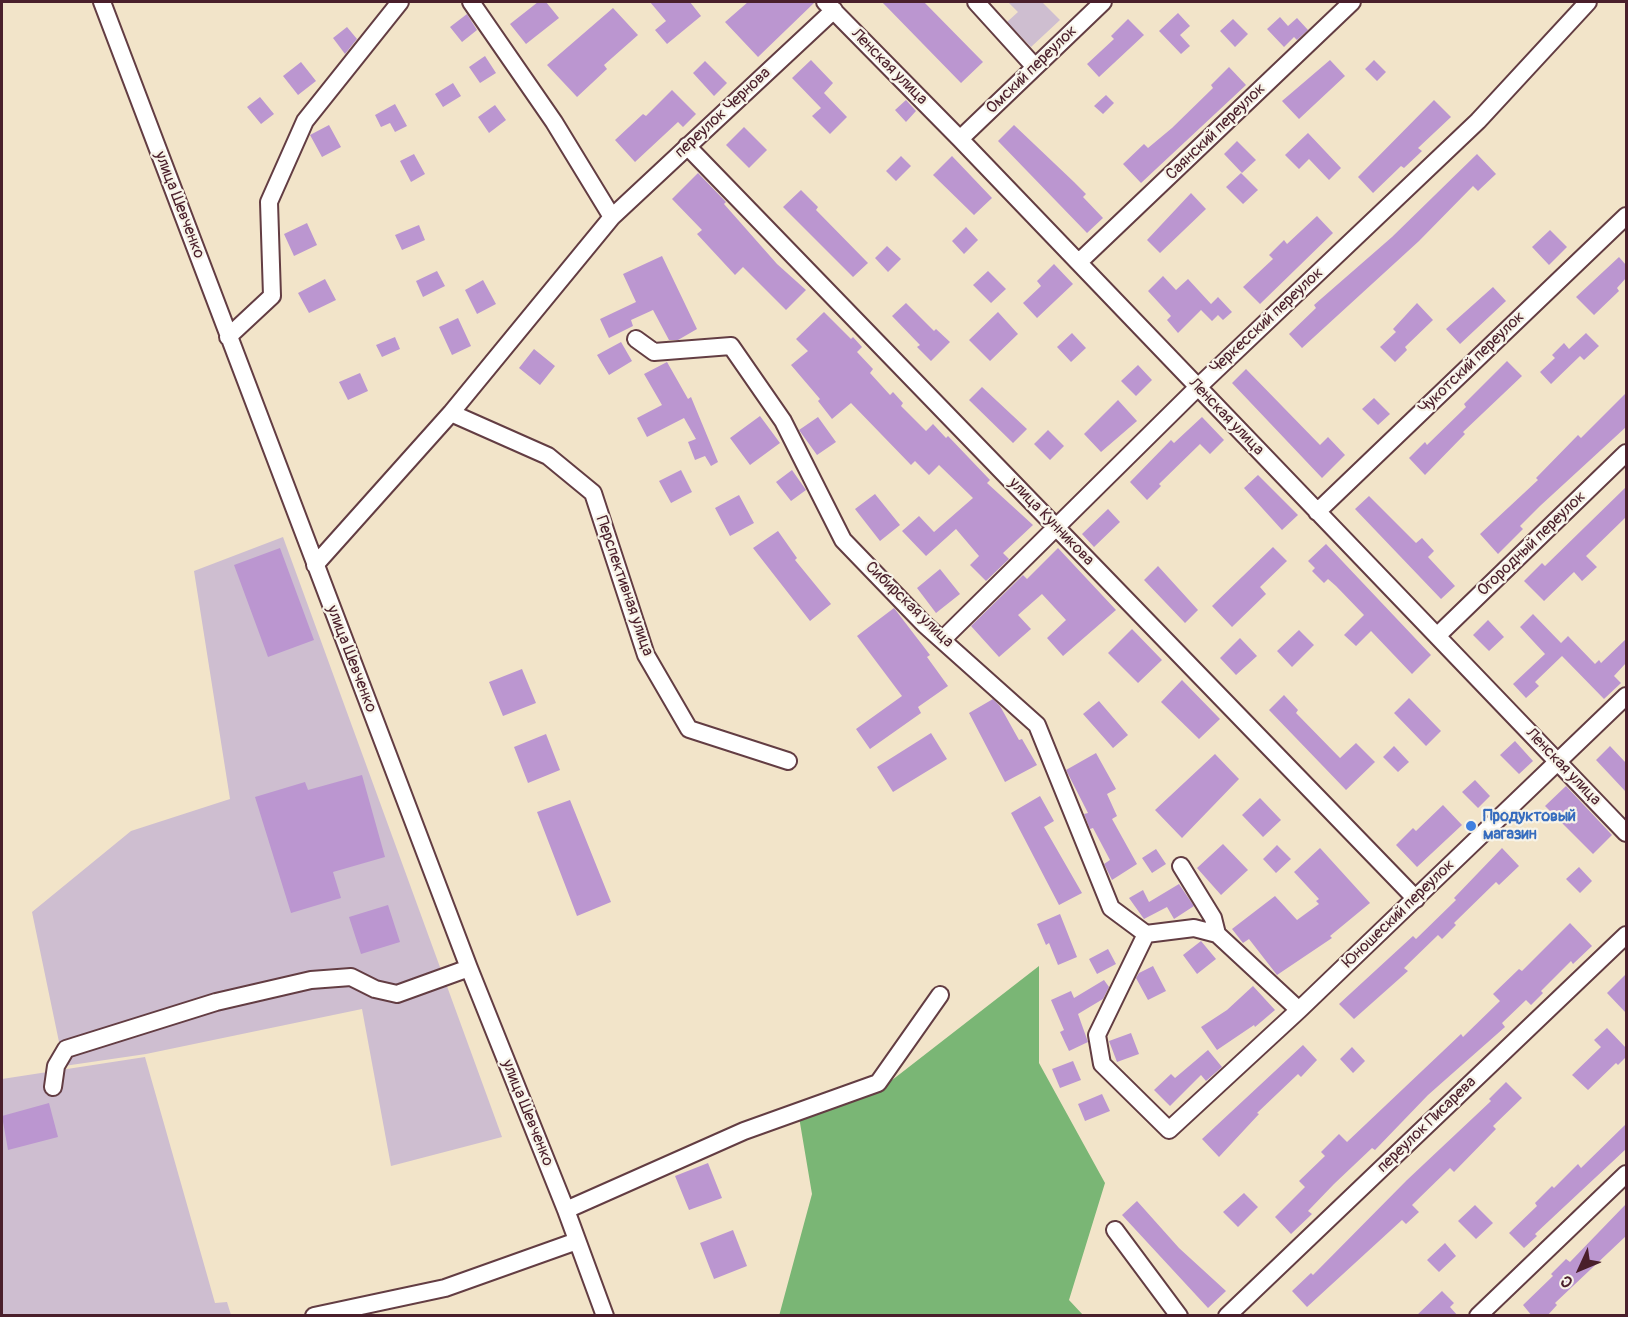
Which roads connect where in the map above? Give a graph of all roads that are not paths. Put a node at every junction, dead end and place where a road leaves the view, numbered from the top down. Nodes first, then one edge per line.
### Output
1 (102, 2) edge
2 (400, 2) edge
3 (471, 2) edge
4 (976, 2) edge
5 (1103, 2) edge
6 (1352, 2) edge
7 (1588, 2) edge
8 (829, 6) edge
9 (1035, 67) junction
10 (960, 139) junction
11 (687, 146) junction
12 (1626, 216) edge
13 (612, 217) junction
14 (1079, 262) junction
15 (228, 337) junction
16 (636, 339) dead end
17 (1198, 387) junction
18 (451, 413) junction
19 (1626, 453) edge
20 (1317, 512) junction
21 (1055, 526) junction
22 (315, 565) junction
23 (1438, 635) junction
24 (943, 639) junction
25 (1626, 696) edge
26 (788, 761) dead end
27 (1558, 762) junction
28 (1626, 833) edge
29 (1182, 866) dead end
30 (1416, 898) junction
31 (1146, 934) junction
32 (1217, 934) junction
33 (1626, 935) edge
34 (469, 968) junction
35 (940, 995) dead end
36 (1299, 1010) junction
37 (53, 1087) dead end
38 (1626, 1174) edge
39 (566, 1210) junction
40 (1115, 1230) dead end
41 (577, 1241) junction
42 (314, 1316) edge
43 (605, 1316) edge
44 (1179, 1316) edge
45 (1227, 1316) edge
46 (1478, 1316) edge

1 - 15 street, улица Шевченко
2 - 15 street
3 - 13 street
4 - 9 street
5 - 9 street, Омский переулок
6 - 14 street, Саянский переулок
7 - 17 street, Черкесский переулок
8 - 10 street, Ленская улица
8 - 11 street, переулок Чернова
9 - 10 street, Омский переулок
10 - 14 street, Ленская улица
11 - 13 street, переулок Чернова
11 - 21 street, улица Кунникова
12 - 20 street, Чукотский переулок
13 - 18 street, переулок Чернова
14 - 17 street, Ленская улица
15 - 22 street, улица Шевченко
16 - 24 street, Сибирская улица
17 - 20 street, Ленская улица
17 - 21 street, Черкесский переулок
18 - 22 street, переулок Чернова
18 - 26 street, Перспективная улица
19 - 23 street, Огородный переулок
20 - 23 street, Ленская улица
21 - 24 street, Черкесский переулок
21 - 30 street, улица Кунникова
22 - 34 street, улица Шевченко
23 - 27 street, Ленская улица
24 - 31 street, Сибирская улица
25 - 27 street, Юношеский переулок
27 - 28 street, Ленская улица
27 - 30 street, Юношеский переулок
29 - 32 street
30 - 36 street, Юношеский переулок
31 - 32 street
31 - 36 street, Юношеский переулок
32 - 36 street
33 - 45 street, переулок Писарева
34 - 37 street
34 - 39 street, улица Шевченко
35 - 39 street
38 - 46 street
39 - 41 street, улица Шевченко
40 - 44 street
41 - 42 street
41 - 43 street, улица Шевченко

